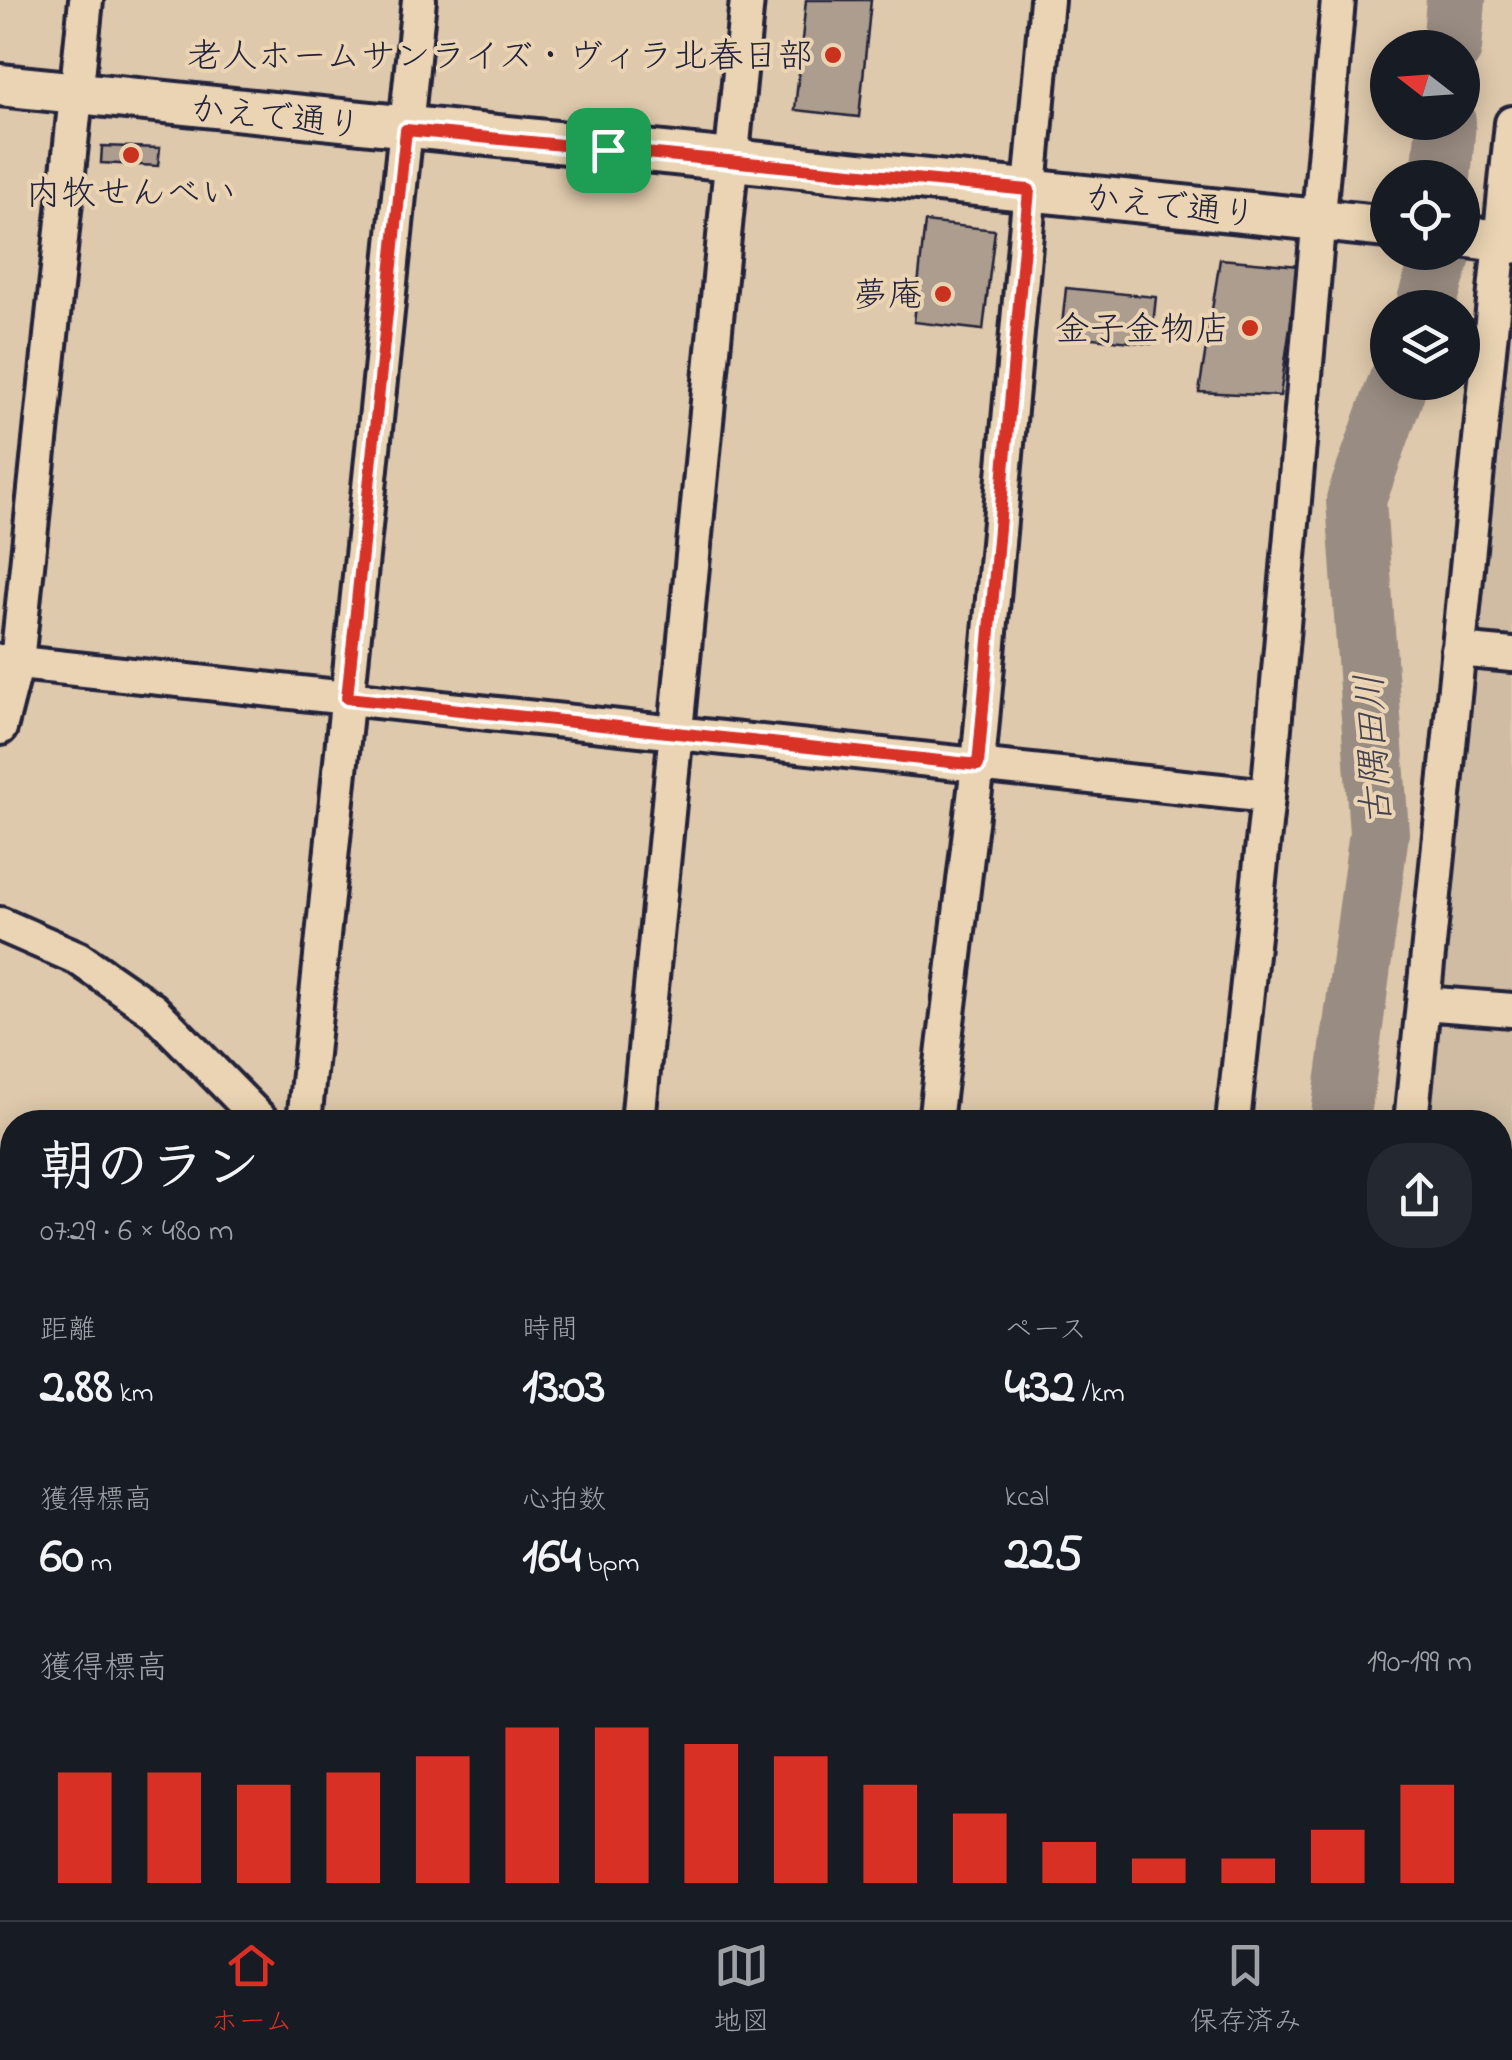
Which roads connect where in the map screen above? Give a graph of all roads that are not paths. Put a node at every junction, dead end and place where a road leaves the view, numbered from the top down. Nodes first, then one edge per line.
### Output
1 (86, 0) edge
2 (419, 0) edge
3 (747, 0) edge
4 (1047, 0) edge
5 (1338, 0) edge
6 (0, 85) edge
7 (77, 95) junction
8 (1512, 123) edge
9 (406, 130) junction
10 (731, 162) junction
11 (1029, 190) junction
12 (1328, 221) junction
13 (1370, 225) edge
14 (1487, 239) edge
15 (1458, 650) junction
16 (1512, 655) edge
17 (8, 661) edge
18 (347, 698) junction
19 (0, 728) edge
20 (676, 732) junction
21 (978, 765) junction
22 (1268, 796) junction
23 (0, 924) edge
24 (1423, 1003) junction
25 (1512, 1010) edge
26 (252, 1110) edge
27 (305, 1110) edge
28 (639, 1110) edge
29 (937, 1110) edge
30 (1234, 1110) edge
31 (1412, 1110) edge

1 - 7 street
2 - 9 street
3 - 10 street
4 - 11 street
5 - 12 street
6 - 7 street, かえで通り
7 - 9 street, かえで通り
7 - 17 street
8 - 14 street
9 - 10 street, かえで通り
9 - 18 street
10 - 11 street, かえで通り
10 - 20 street
11 - 12 street, かえで通り
11 - 21 street
12 - 13 street, かえで通り
12 - 22 street
14 - 15 street
15 - 16 street
15 - 24 street
17 - 18 street
17 - 19 street
18 - 20 street
18 - 27 street
20 - 21 street
20 - 28 street
21 - 22 street
21 - 29 street
22 - 30 street
23 - 26 street
24 - 25 street
24 - 31 street

